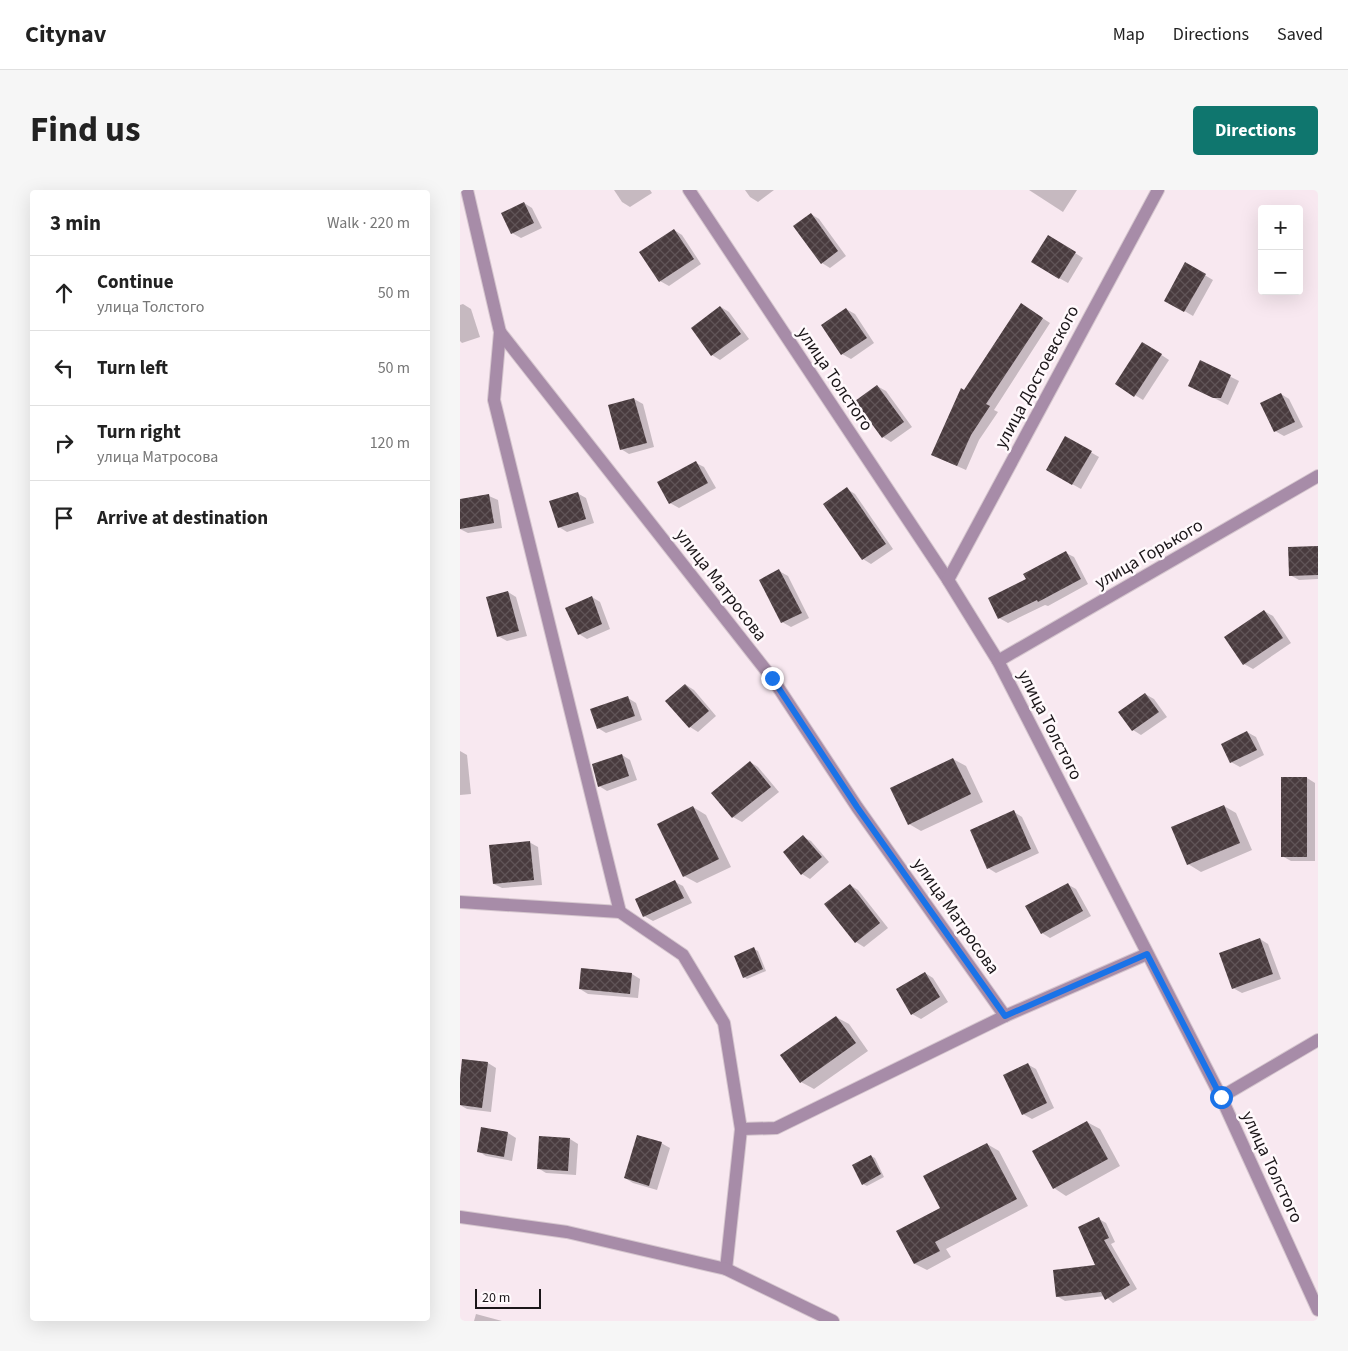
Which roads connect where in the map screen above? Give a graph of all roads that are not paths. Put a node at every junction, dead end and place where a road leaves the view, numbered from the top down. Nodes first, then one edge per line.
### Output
1 (467, 190) edge
2 (689, 190) edge
3 (1158, 190) edge
4 (500, 332) junction
5 (1318, 476) edge
6 (948, 580) junction
7 (998, 661) junction
8 (460, 902) edge
9 (620, 912) junction
10 (1147, 954) junction
11 (1005, 1016) junction
12 (1318, 1040) edge
13 (1221, 1097) junction
14 (741, 1130) junction
15 (460, 1217) edge
16 (726, 1269) junction
17 (1318, 1310) edge
18 (833, 1321) edge

1 - 4 street
2 - 6 street, улица Толстого
3 - 6 street, улица Достоевского
4 - 9 street
4 - 11 street, улица Матросова
5 - 7 street, улица Горького
6 - 7 street, улица Толстого
7 - 10 street, улица Толстого
8 - 9 street
9 - 14 street
10 - 11 street
10 - 13 street, улица Толстого
11 - 14 street
12 - 13 street
13 - 17 street, улица Толстого
14 - 16 street
15 - 16 street
16 - 18 street

